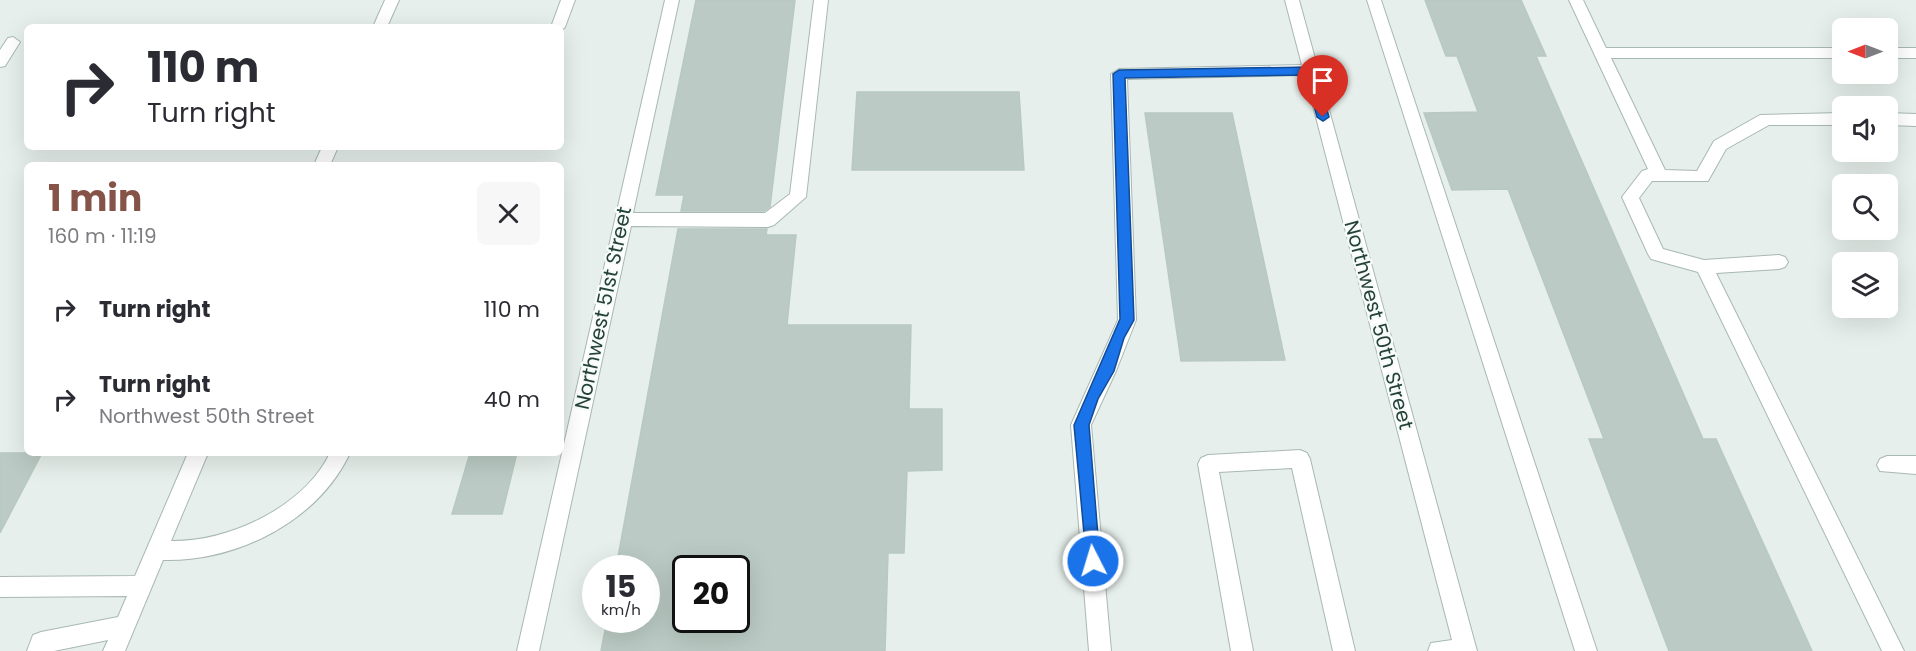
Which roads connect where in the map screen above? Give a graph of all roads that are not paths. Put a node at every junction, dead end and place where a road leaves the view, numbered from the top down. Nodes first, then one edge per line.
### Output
1 (392, 0) edge
2 (568, 0) edge
3 (672, 0) edge
4 (821, 0) edge
5 (1292, 0) edge
6 (1374, 0) edge
7 (1576, 0) edge
8 (381, 24) edge
9 (559, 24) edge
10 (13, 42) dead end
11 (1601, 52) junction
12 (1832, 52) edge
13 (1898, 52) edge
14 (1916, 52) edge
15 (0, 62) edge
16 (1311, 70) junction
17 (1832, 119) edge
18 (1898, 119) edge
19 (1916, 120) edge
20 (1660, 176) junction
21 (622, 219) junction
22 (1779, 262) dead end
23 (1704, 267) junction
24 (197, 456) edge
25 (339, 456) edge
26 (1887, 465) dead end
27 (1916, 465) edge
28 (156, 550) junction
29 (141, 586) junction
30 (0, 587) edge
31 (124, 626) junction
32 (1466, 650) edge
33 (38, 651) edge
34 (114, 651) edge
35 (528, 651) edge
36 (1100, 651) edge
37 (1242, 651) edge
38 (1344, 651) edge
39 (1439, 651) edge
40 (1586, 651) edge
41 (1893, 651) edge

1 - 8 street
2 - 9 street
3 - 21 street, Northwest 51st Street
4 - 21 street
5 - 16 street, Northwest 50th Street
6 - 40 street
7 - 11 street
10 - 15 street
11 - 12 street
11 - 20 street
13 - 14 street
16 - 32 street, Northwest 50th Street
16 - 36 street
17 - 20 street
18 - 19 street
20 - 23 street
21 - 35 street, Northwest 51st Street
22 - 23 street
23 - 41 street
24 - 28 street
25 - 28 street
26 - 27 street
28 - 29 street
29 - 30 street
29 - 31 street
31 - 33 street
31 - 34 street
32 - 39 street
37 - 38 street

